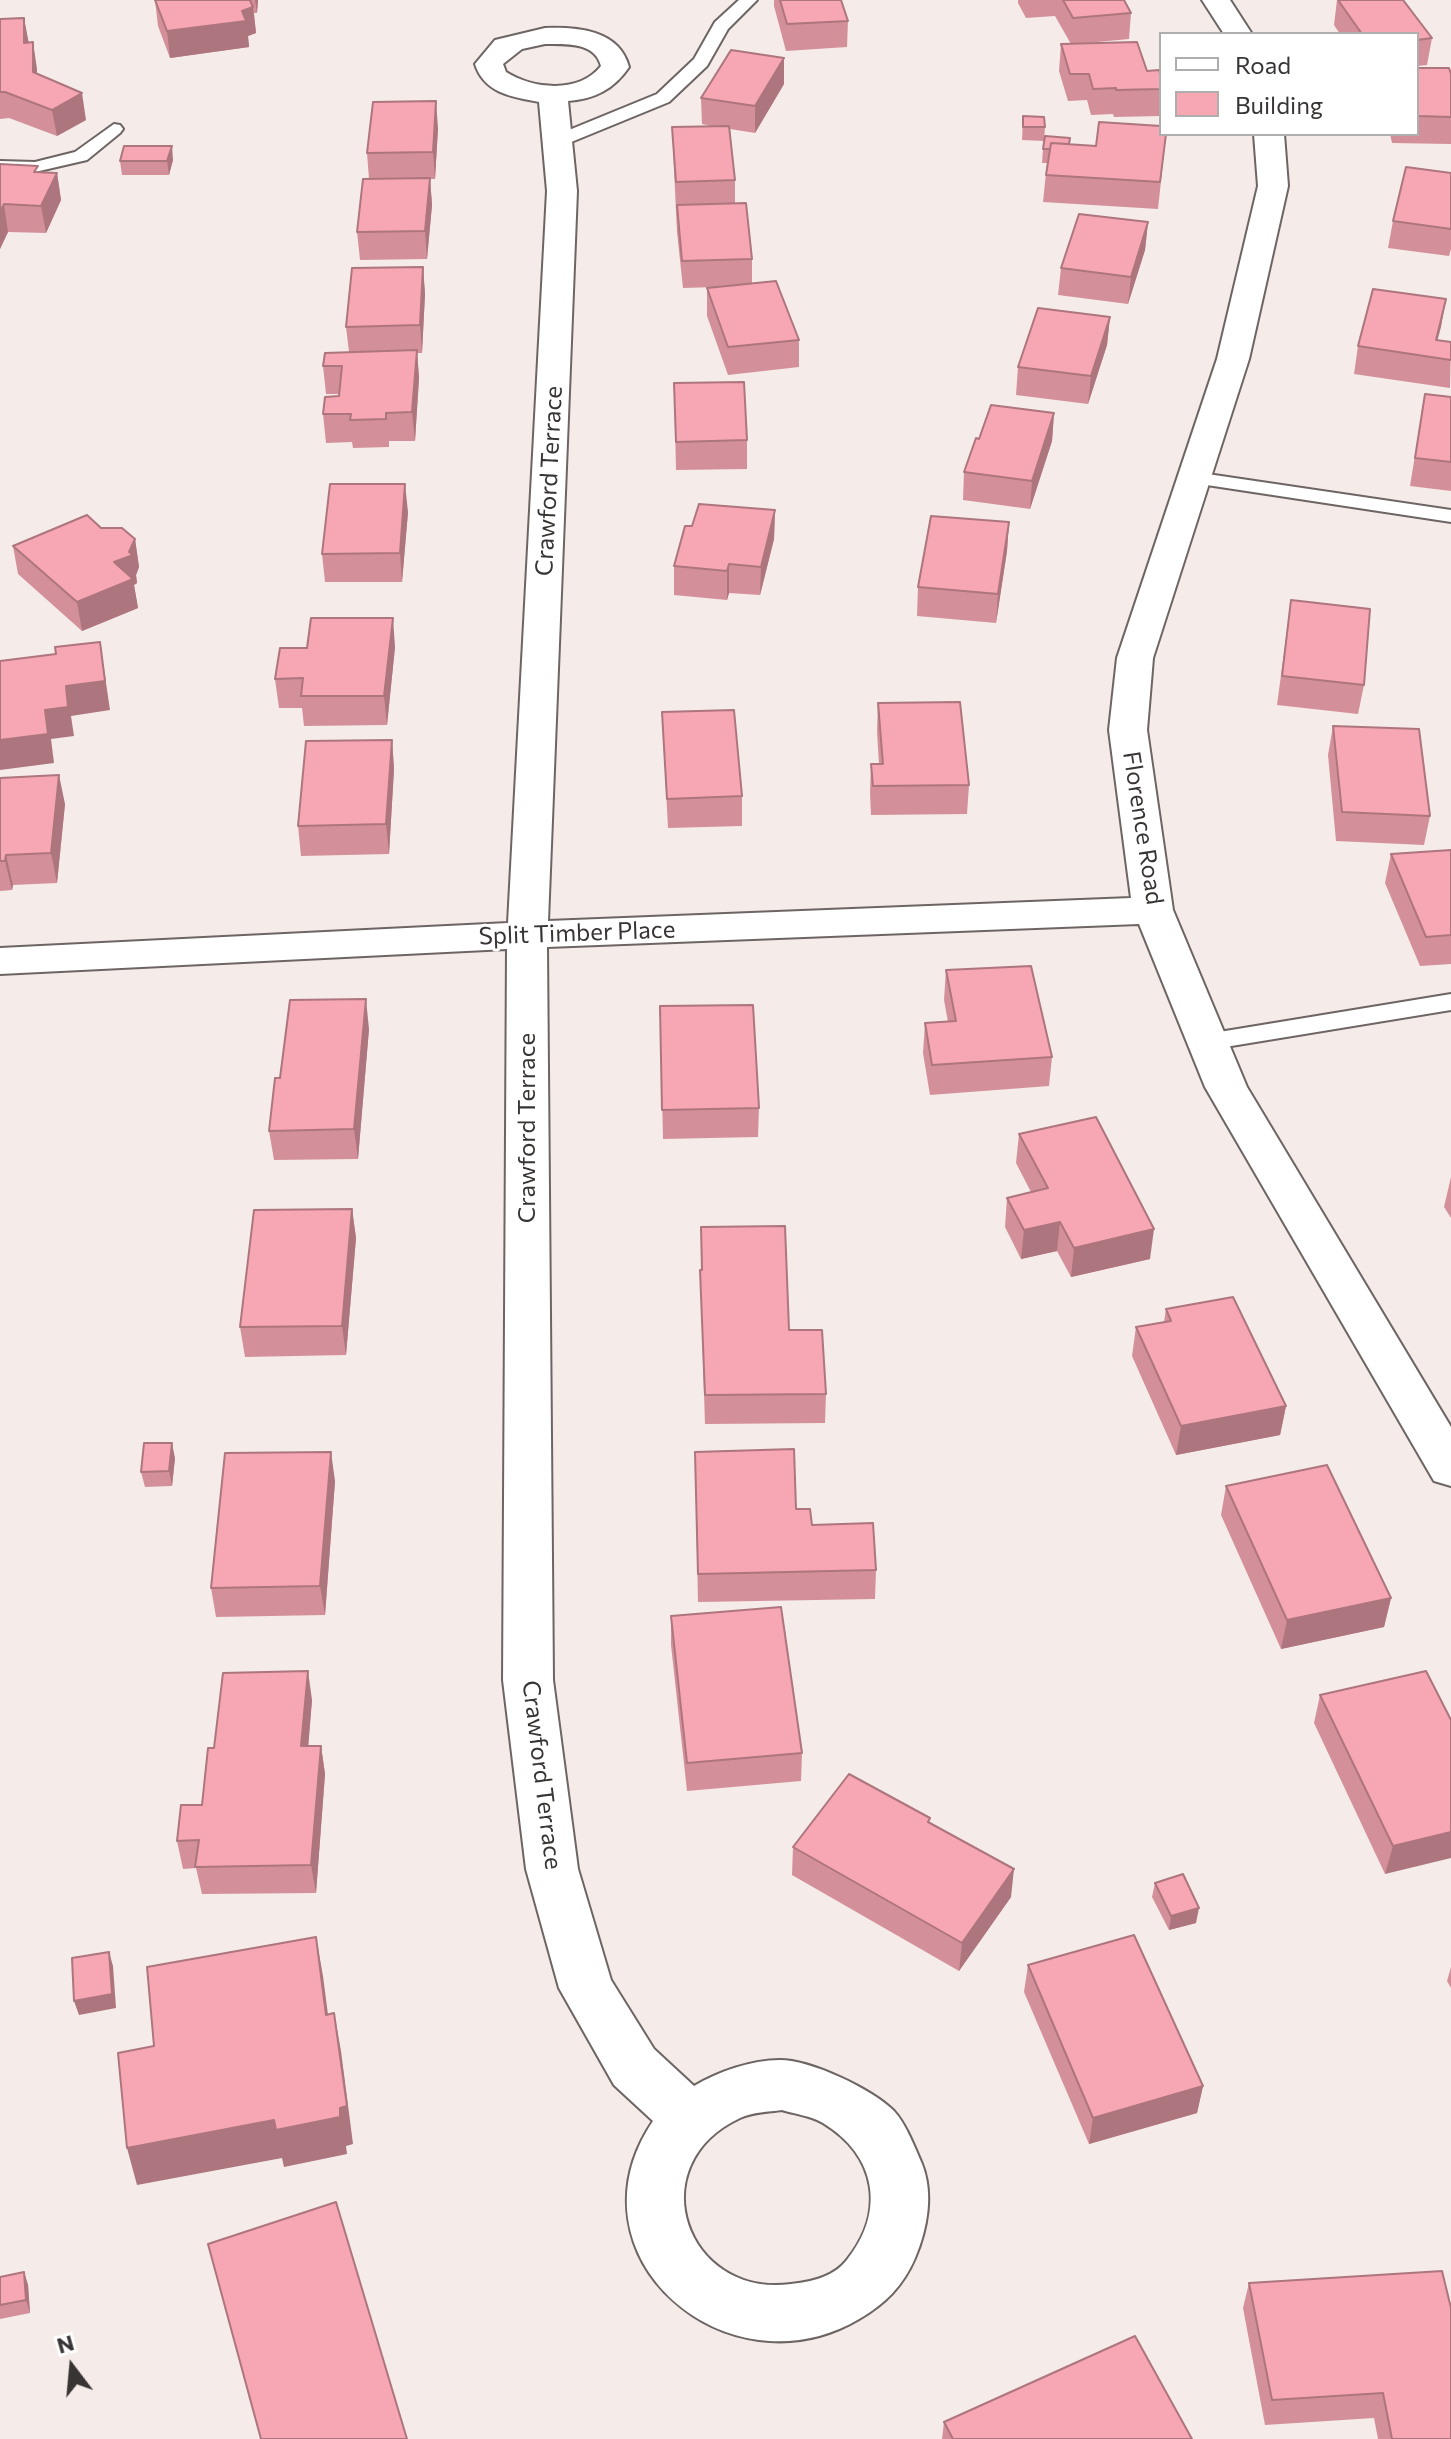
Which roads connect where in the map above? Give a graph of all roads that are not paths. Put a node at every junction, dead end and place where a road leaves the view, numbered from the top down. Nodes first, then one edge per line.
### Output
1 (749, 0) edge
2 (1216, 0) edge
3 (1237, 32) edge
4 (553, 94) dead end
5 (114, 129) dead end
6 (1269, 136) edge
7 (558, 141) junction
8 (0, 166) edge
9 (1194, 478) junction
10 (1451, 516) edge
11 (1153, 910) junction
12 (527, 935) junction
13 (0, 961) edge
14 (1451, 1002) edge
15 (1207, 1042) junction
16 (1451, 1468) edge
17 (690, 2119) junction

1 - 7 lane
2 - 3 street
4 - 7 street, Crawford Terrace
5 - 8 lane
6 - 9 street, Florence Road
7 - 12 street, Crawford Terrace
9 - 10 lane
9 - 11 street, Florence Road
11 - 12 street, Split Timber Place
11 - 15 street, Florence Road
12 - 13 street, Split Timber Place
12 - 17 street, Crawford Terrace
14 - 15 lane
15 - 16 street, Florence Road
17 - 17 street

